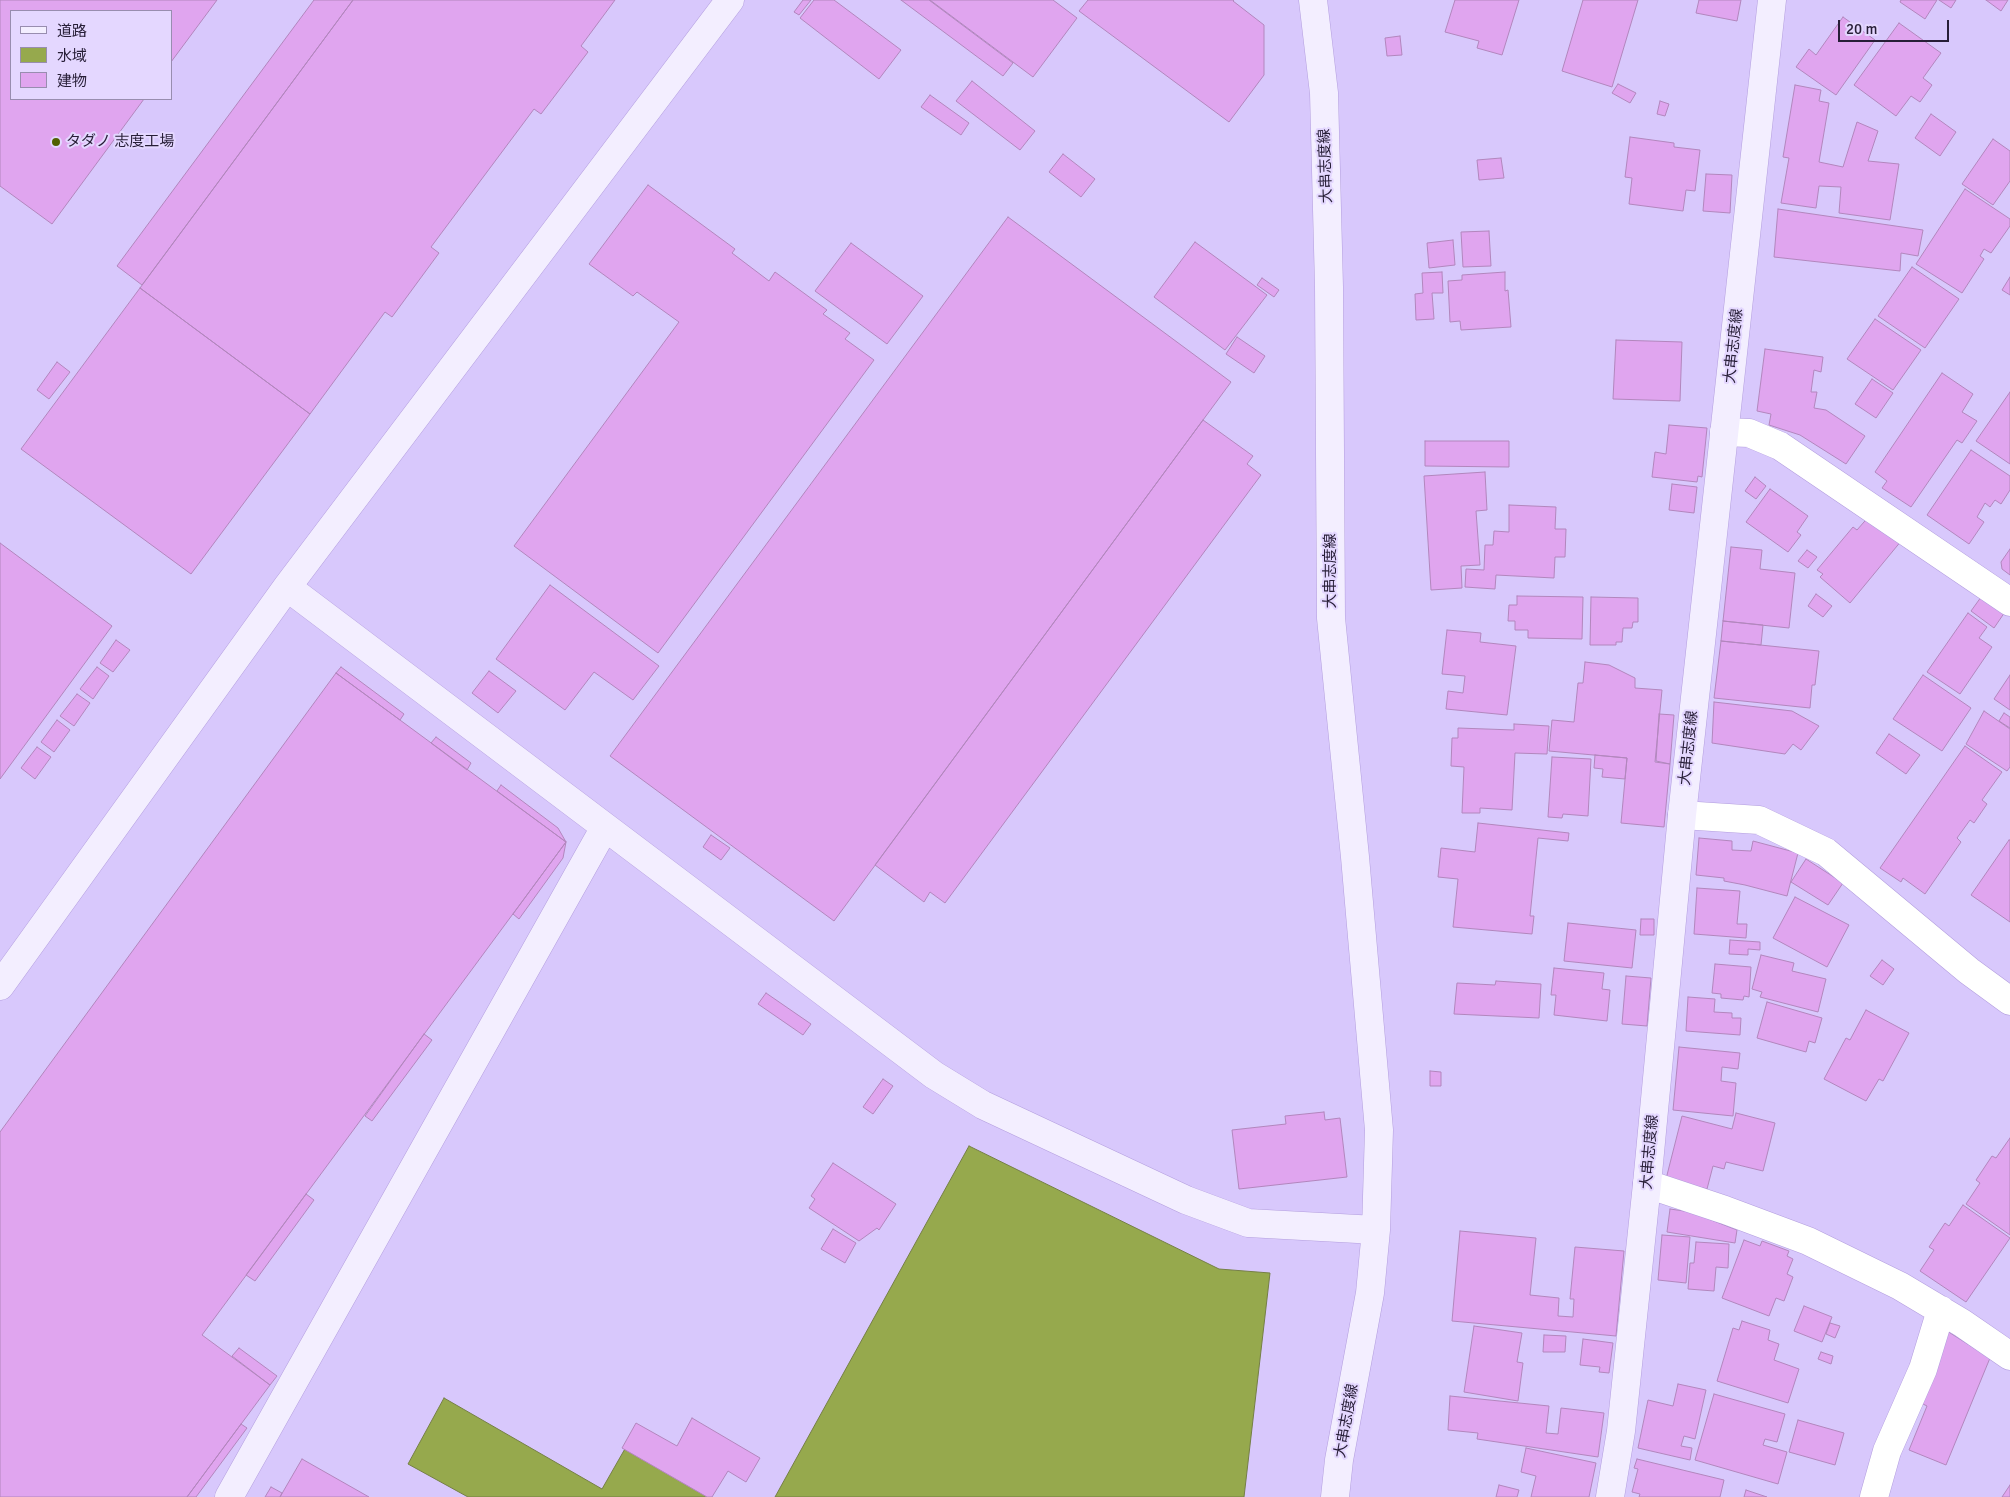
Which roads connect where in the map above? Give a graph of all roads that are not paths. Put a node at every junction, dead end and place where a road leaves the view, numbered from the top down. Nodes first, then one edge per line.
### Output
1 (730, 0) edge
2 (1313, 0) edge
3 (1772, 0) edge
4 (1724, 432) junction
5 (287, 587) junction
6 (2010, 602) edge
7 (1682, 814) junction
8 (605, 827) junction
9 (0, 986) edge
10 (2010, 1001) edge
11 (1647, 1184) junction
12 (1376, 1230) junction
13 (1942, 1310) junction
14 (2010, 1356) edge
15 (229, 1497) edge
16 (1335, 1497) edge
17 (1610, 1497) edge
18 (1874, 1497) edge

1 - 5 street
2 - 12 street, 大串志度線
3 - 4 street, 大串志度線
4 - 6 street
4 - 7 street, 大串志度線
5 - 8 street
5 - 9 street
7 - 10 street
7 - 11 street, 大串志度線
8 - 12 street
8 - 15 street
11 - 13 street
11 - 17 street, 大串志度線
12 - 16 street, 大串志度線
13 - 14 street
13 - 18 street

